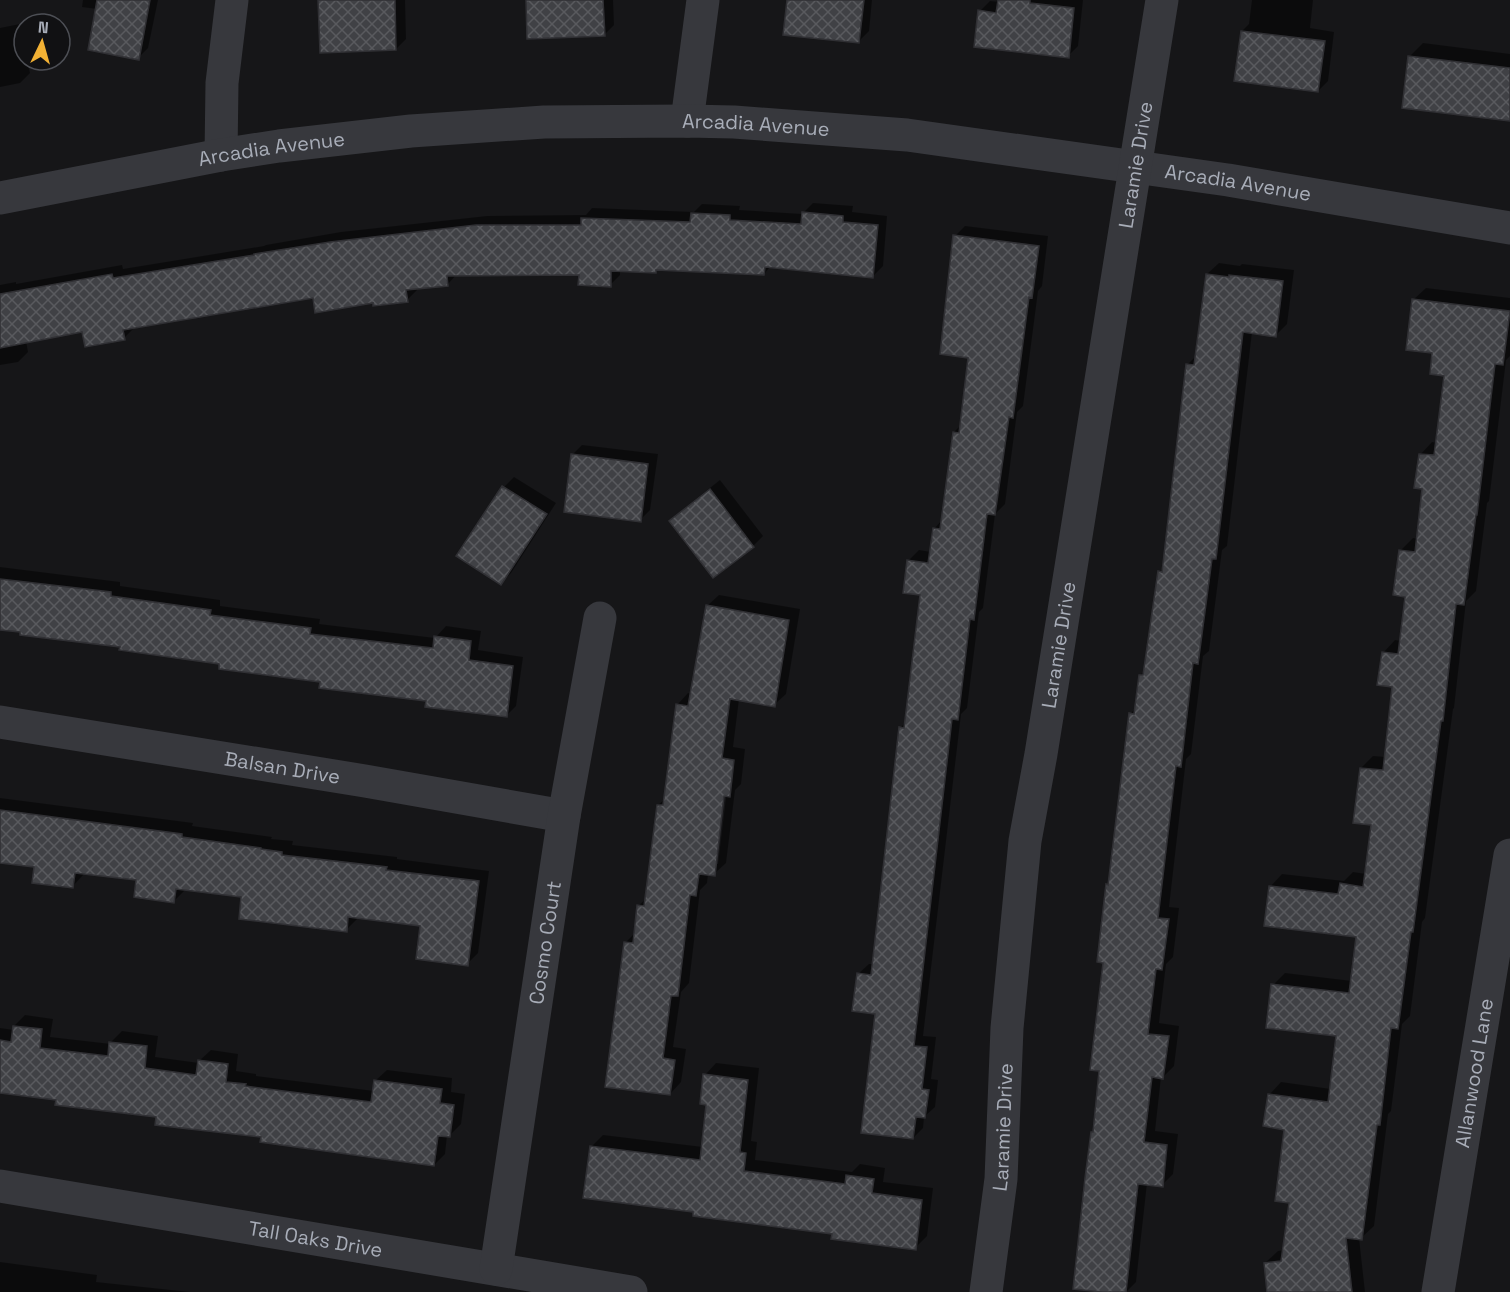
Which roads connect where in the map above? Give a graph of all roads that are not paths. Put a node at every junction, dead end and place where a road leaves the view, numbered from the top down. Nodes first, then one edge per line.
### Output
1 (232, 0) edge
2 (703, 0) edge
3 (1162, 0) edge
4 (687, 121) junction
5 (221, 155) junction
6 (1134, 167) junction
7 (0, 198) edge
8 (1510, 228) edge
9 (600, 618) dead end
10 (0, 722) edge
11 (564, 816) junction
12 (1510, 855) edge
13 (0, 1186) edge
14 (496, 1269) junction
15 (631, 1292) edge
16 (986, 1292) edge
17 (1438, 1292) edge

1 - 5 street
2 - 4 street
3 - 6 street, Laramie Drive
4 - 5 street, Arcadia Avenue
4 - 6 street, Arcadia Avenue
5 - 7 street, Arcadia Avenue
6 - 8 street, Arcadia Avenue
6 - 16 street, Laramie Drive
9 - 11 street, Cosmo Court
10 - 11 street, Balsan Drive
11 - 14 street, Cosmo Court
12 - 17 street, Allanwood Lane
13 - 14 street, Tall Oaks Drive
14 - 15 street, Tall Oaks Drive

